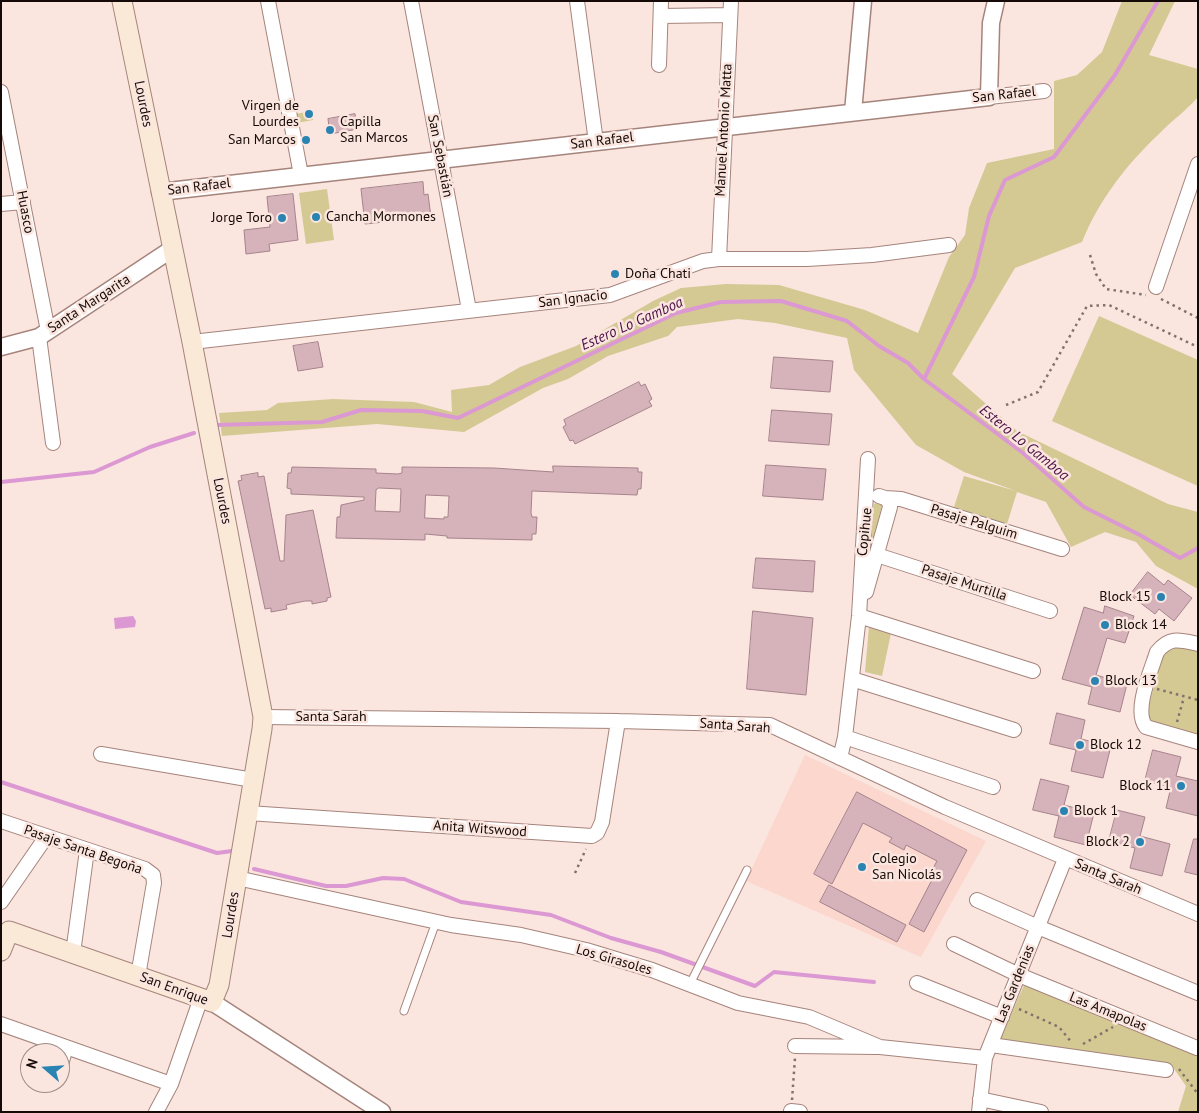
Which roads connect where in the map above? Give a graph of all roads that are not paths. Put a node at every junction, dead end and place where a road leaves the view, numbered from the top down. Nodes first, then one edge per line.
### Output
1 (122, 1) edge
2 (268, 1) edge
3 (411, 1) edge
4 (577, 1) edge
5 (661, 1) edge
6 (863, 1) edge
7 (996, 1) edge
8 (730, 8) edge
9 (661, 16) junction
10 (659, 65) dead end
11 (1044, 91) dead end
12 (1, 92) edge
13 (990, 96) junction
14 (853, 112) junction
15 (724, 126) junction
16 (596, 142) junction
17 (441, 161) junction
18 (1198, 164) edge
19 (301, 175) junction
20 (160, 192) junction
21 (23, 202) junction
22 (1, 204) edge
23 (949, 245) dead end
24 (172, 249) junction
25 (719, 258) junction
26 (1153, 293) road end
27 (469, 310) junction
28 (44, 334) junction
29 (192, 342) junction
30 (1, 347) edge
31 (53, 443) dead end
32 (868, 458) dead end
33 (886, 498) junction
34 (866, 504) junction
35 (1062, 549) dead end
36 (877, 555) junction
37 (1050, 611) dead end
38 (859, 616) junction
39 (1198, 644) edge
40 (1033, 671) dead end
41 (852, 679) junction
42 (263, 717) junction
43 (618, 720) junction
44 (1014, 730) dead end
45 (845, 737) junction
46 (1198, 742) edge
47 (101, 754) dead end
48 (840, 758) junction
49 (254, 780) junction
50 (993, 788) dead end
51 (248, 813) junction
52 (1, 821) edge
53 (46, 837) junction
54 (87, 850) junction
55 (1065, 859) junction
56 (746, 870) dead end
57 (237, 878) junction
58 (977, 900) dead end
59 (1, 902) edge
60 (1198, 914) edge
61 (436, 922) junction
62 (1038, 928) junction
63 (5, 929) edge
64 (954, 944) dead end
65 (1, 950) edge
66 (73, 953) junction
67 (1018, 975) junction
68 (138, 976) junction
69 (917, 983) dead end
70 (690, 984) junction
71 (1198, 994) edge
72 (207, 1000) junction
73 (404, 1011) dead end
74 (1002, 1018) junction
75 (1, 1024) edge
76 (55, 1043) edge
77 (991, 1045) junction
78 (796, 1046) dead end
79 (880, 1047) junction
80 (70, 1048) edge
81 (1197, 1048) edge
82 (985, 1058) junction
83 (1166, 1070) dead end
84 (171, 1084) junction
85 (979, 1105) edge
86 (791, 1111) edge
87 (156, 1112) edge
88 (382, 1112) edge
89 (800, 1112) edge
90 (1042, 1112) edge

1 - 20 main road, Lourdes
2 - 19 street
3 - 17 street, San Sebastián
4 - 16 street
5 - 9 street
6 - 14 street
7 - 13 street
8 - 9 street
8 - 15 street, Manuel Antonio Matta
9 - 10 street
11 - 13 street, San Rafael
12 - 21 street, Huasco
13 - 14 street, San Rafael
14 - 15 street, San Rafael
15 - 16 street, San Rafael
15 - 25 street, Manuel Antonio Matta
16 - 17 street, San Rafael
17 - 19 street, San Rafael
17 - 27 street, San Sebastián
18 - 26 street
19 - 20 street, San Rafael
20 - 24 main road, Lourdes
21 - 22 street
21 - 28 street, Huasco
23 - 25 street, San Ignacio
24 - 28 street, Santa Margarita
24 - 29 main road, Lourdes
25 - 27 street, San Ignacio
27 - 29 street, San Ignacio
28 - 30 street, Santa Margarita
28 - 31 street, Huasco
29 - 42 main road, Lourdes
32 - 34 street
33 - 34 street, Copihue
33 - 35 street, Pasaje Palguim
33 - 36 street, Copihue
34 - 38 street, Copihue
36 - 37 street, Pasaje Murtilla
36 - 38 street, Copihue
38 - 40 street
38 - 41 street, Copihue
39 - 46 street
41 - 44 street
41 - 45 street, Copihue
42 - 43 street, Santa Sarah
42 - 49 main road, Lourdes
43 - 48 street, Santa Sarah
43 - 51 street, Anita Witswood
45 - 48 street, Copihue
45 - 50 street
47 - 49 street
48 - 55 street, Santa Sarah
49 - 51 main road, Lourdes
51 - 57 main road, Lourdes
52 - 53 street, Pasaje Santa Begoña
53 - 54 street, Pasaje Santa Begoña
53 - 59 street
54 - 66 street
54 - 68 street, Pasaje Santa Begoña
55 - 60 street, Santa Sarah
55 - 62 street, Las Gardenias
56 - 70 lane
57 - 61 street, Los Girasoles
57 - 72 main road, Lourdes
58 - 62 street
61 - 70 street, Los Girasoles
61 - 73 lane
62 - 67 street, Las Gardenias
62 - 71 street
63 - 65 main road
63 - 66 main road, San Enrique
64 - 67 street, Las Amapolas
66 - 68 main road, San Enrique
67 - 74 street, Las Gardenias
67 - 81 street, Las Amapolas
68 - 72 main road, San Enrique
69 - 74 street
70 - 79 street, Los Girasoles
72 - 84 street
72 - 88 street, San Enrique
74 - 77 street, Las Gardenias
75 - 76 street
77 - 82 street, Las Gardenias
77 - 83 street
78 - 79 street
79 - 82 street, Los Girasoles
80 - 84 street
82 - 85 street, Las Gardenias
84 - 87 street
85 - 90 street
86 - 89 street

